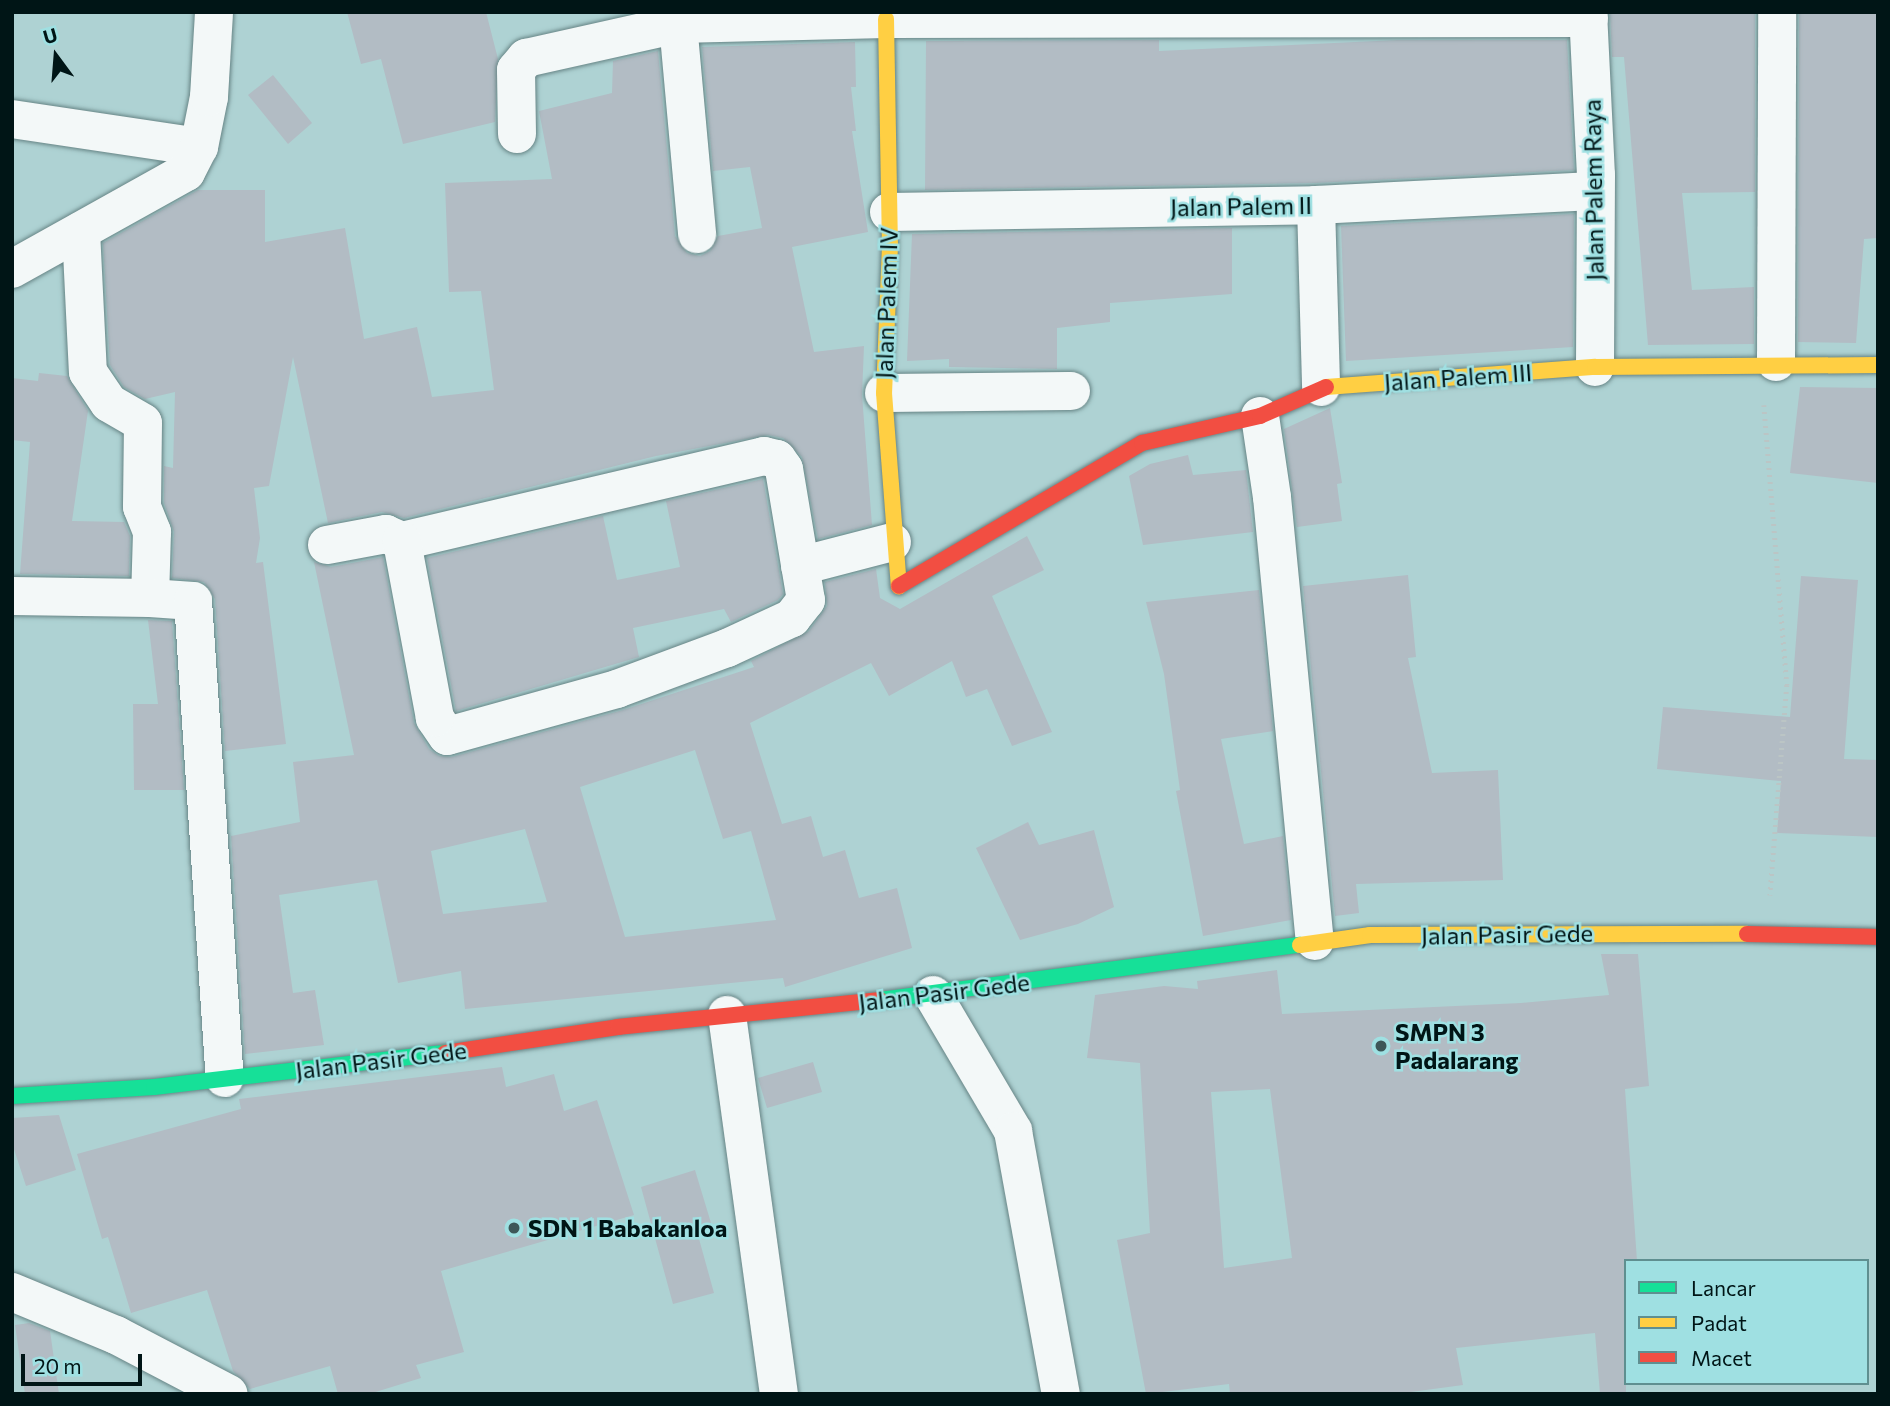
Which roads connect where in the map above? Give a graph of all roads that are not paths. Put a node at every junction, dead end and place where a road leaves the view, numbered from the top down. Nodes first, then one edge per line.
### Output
1 (1777, 12) edge
2 (1588, 15) edge
3 (977, 17) edge
4 (208, 19) edge
5 (886, 19) junction
6 (678, 24) junction
7 (12, 119) edge
8 (517, 134) dead end
9 (199, 147) junction
10 (1594, 191) junction
11 (1316, 205) junction
12 (889, 212) junction
13 (81, 231) junction
14 (697, 234) dead end
15 (12, 269) edge
16 (1768, 363) junction
17 (1878, 365) edge
18 (1595, 367) junction
19 (1321, 387) junction
20 (1071, 391) dead end
21 (884, 393) junction
22 (1260, 416) junction
23 (402, 541) junction
24 (892, 542) junction
25 (327, 545) dead end
26 (800, 566) junction
27 (12, 596) edge
28 (150, 598) junction
29 (1878, 937) edge
30 (1315, 941) junction
31 (933, 995) junction
32 (727, 1015) junction
33 (225, 1078) junction
34 (12, 1096) edge
35 (12, 1292) edge
36 (229, 1394) edge
37 (779, 1394) edge
38 (1061, 1394) edge

1 - 16 street
2 - 3 street
2 - 10 street, Jalan Palem Raya
3 - 5 street
4 - 9 street
5 - 6 street
5 - 12 street, Jalan Palem IV
6 - 8 street
6 - 14 street
7 - 9 street
9 - 13 street
10 - 11 street, Jalan Palem II
10 - 18 street, Jalan Palem Raya
11 - 12 street, Jalan Palem II
11 - 19 street
12 - 21 street, Jalan Palem IV
13 - 15 street
13 - 28 street
16 - 17 street, Jalan Palem III
16 - 18 street, Jalan Palem III
18 - 19 street, Jalan Palem III
19 - 22 street
20 - 21 street
21 - 24 street, Jalan Palem IV
22 - 24 street, Jalan Palem IV
22 - 30 street
23 - 25 street
23 - 26 street
23 - 26 street
24 - 26 street
27 - 28 street
28 - 33 street
29 - 30 street, Jalan Pasir Gede
30 - 31 street, Jalan Pasir Gede
31 - 32 street, Jalan Pasir Gede
31 - 38 street
32 - 33 street, Jalan Pasir Gede
32 - 37 street
33 - 34 street, Jalan Pasir Gede
35 - 36 street

